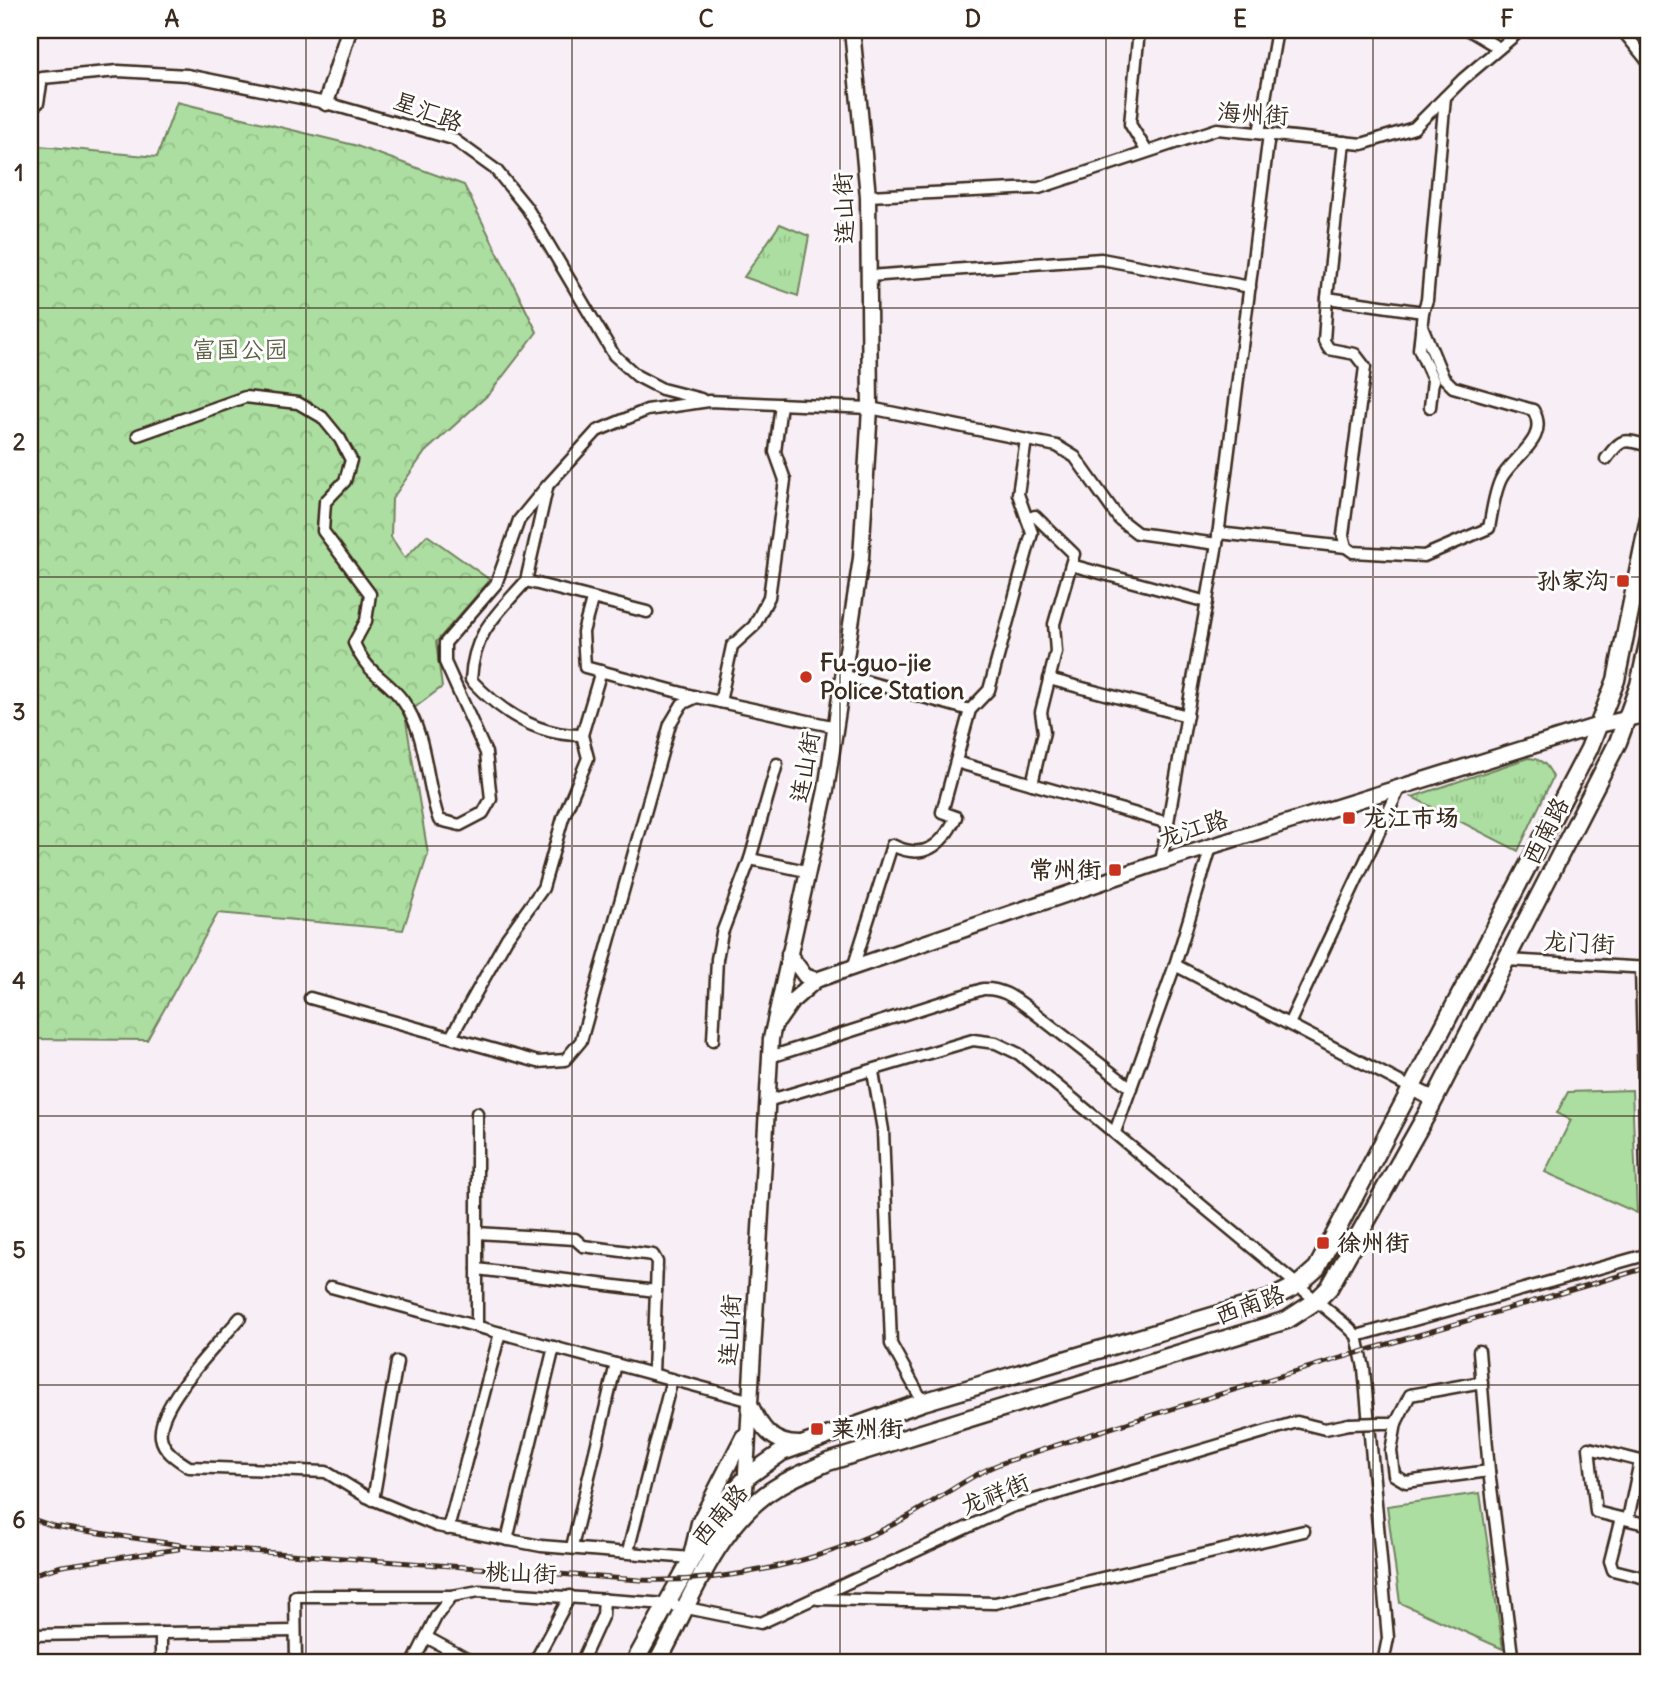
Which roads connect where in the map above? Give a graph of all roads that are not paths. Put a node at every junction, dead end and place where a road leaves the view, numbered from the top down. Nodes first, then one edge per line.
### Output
1 (349, 30) edge
2 (852, 30) edge
3 (1139, 30) edge
4 (1277, 30) edge
5 (1469, 30) edge
6 (1521, 30) edge
7 (1622, 30) edge
8 (1499, 48) junction
9 (1649, 63) edge
10 (1445, 97) junction
11 (37, 103) dead end
12 (326, 103) junction
13 (1264, 134) junction
14 (1344, 142) junction
15 (1146, 150) dead end
16 (868, 196) junction
17 (869, 276) junction
18 (1250, 287) junction
19 (1327, 298) junction
20 (1423, 312) junction
21 (1422, 326) junction
22 (709, 401) junction
23 (781, 404) junction
24 (1430, 407) dead end
25 (870, 408) junction
26 (138, 435) dead end
27 (1026, 440) junction
28 (1649, 446) edge
29 (1606, 459) dead end
30 (547, 486) junction
31 (1649, 518) edge
32 (1027, 519) junction
33 (1218, 533) junction
34 (1217, 544) junction
35 (1346, 547) junction
36 (1071, 565) junction
37 (526, 581) junction
38 (592, 600) junction
39 (1207, 602) junction
40 (647, 612) dead end
41 (1649, 639) edge
42 (601, 671) junction
43 (843, 675) junction
44 (1049, 679) junction
45 (697, 697) junction
46 (720, 702) junction
47 (970, 710) junction
48 (1649, 714) edge
49 (1187, 716) junction
50 (1627, 717) junction
51 (1599, 725) junction
52 (835, 727) junction
53 (582, 734) junction
54 (956, 762) junction
55 (777, 764) dead end
56 (1032, 784) junction
57 (1400, 786) junction
58 (1168, 823) junction
59 (1211, 847) junction
60 (750, 859) junction
61 (1161, 862) junction
62 (806, 871) junction
63 (789, 954) junction
64 (1482, 954) junction
65 (1505, 962) junction
66 (1175, 965) junction
67 (1645, 967) edge
68 (853, 968) junction
69 (816, 980) junction
70 (310, 998) dead end
71 (1289, 1024) junction
72 (773, 1028) junction
73 (451, 1037) junction
74 (713, 1040) dead end
75 (769, 1057) junction
76 (873, 1072) junction
77 (1131, 1088) junction
78 (1413, 1089) junction
79 (1434, 1099) junction
80 (767, 1101) junction
81 (477, 1113) dead end
82 (1115, 1132) junction
83 (477, 1233) junction
84 (1648, 1254) edge
85 (477, 1269) junction
86 (1298, 1285) junction
87 (331, 1287) dead end
88 (656, 1291) junction
89 (1316, 1301) junction
90 (240, 1318) dead end
91 (477, 1327) junction
92 (500, 1333) junction
93 (1357, 1336) junction
94 (554, 1347) junction
95 (1479, 1351) dead end
96 (397, 1362) dead end
97 (616, 1364) junction
98 (653, 1374) junction
99 (672, 1379) junction
100 (1482, 1382) junction
101 (748, 1399) junction
102 (923, 1402) junction
103 (1396, 1423) junction
104 (748, 1426) junction
105 (799, 1444) junction
106 (1645, 1462) edge
107 (1489, 1471) junction
108 (747, 1477) junction
109 (373, 1500) junction
110 (1624, 1519) junction
111 (1649, 1525) edge
112 (448, 1529) junction
113 (1304, 1531) dead end
114 (507, 1540) junction
115 (572, 1547) junction
116 (628, 1551) junction
117 (691, 1558) junction
118 (710, 1561) junction
119 (1649, 1579) edge
120 (452, 1596) junction
121 (570, 1597) junction
122 (814, 1598) junction
123 (604, 1599) junction
124 (667, 1604) junction
125 (685, 1607) junction
126 (295, 1631) junction
127 (161, 1633) junction
128 (30, 1635) edge
129 (426, 1637) junction
130 (161, 1663) edge
131 (296, 1663) edge
132 (413, 1663) edge
133 (474, 1663) edge
134 (534, 1663) edge
135 (581, 1663) edge
136 (634, 1663) edge
137 (657, 1663) edge
138 (1383, 1663) edge
139 (1513, 1663) edge

1 - 12 street
2 - 16 street, 连山街
3 - 15 street
4 - 13 street
5 - 8 street
6 - 8 street, 海州街
7 - 9 street
8 - 10 street, 海州街
10 - 14 street, 海州街
10 - 20 street
11 - 12 street, 星汇路
12 - 22 street, 星汇路
13 - 14 street, 海州街
13 - 16 street, 海州街
13 - 18 street
14 - 19 street
16 - 17 street, 连山街
17 - 18 street
17 - 25 street, 连山街
18 - 33 street
19 - 20 street
19 - 35 street
20 - 21 street
21 - 24 street
21 - 35 street
22 - 23 street
22 - 30 street
23 - 25 street
23 - 46 street
25 - 27 street
25 - 43 street, 连山街
26 - 30 street
27 - 32 street
27 - 34 street
28 - 29 street
30 - 37 street
31 - 51 main road
32 - 36 street
32 - 47 street
33 - 34 street
33 - 35 street
34 - 39 street
36 - 39 street
36 - 44 street
37 - 38 street
37 - 53 street
38 - 40 street
38 - 42 street
39 - 49 street
41 - 50 main road, 西南路
42 - 45 street
42 - 53 street
43 - 47 street
43 - 52 street, 连山街
44 - 49 street
44 - 56 street
45 - 46 street
45 - 73 street
46 - 52 street
47 - 54 street
48 - 50 street, 龙江路
49 - 58 street
50 - 51 street, 龙江路
50 - 65 main road, 西南路
51 - 57 street, 龙江路
51 - 64 main road
52 - 62 street, 连山街
53 - 73 street
54 - 56 street
54 - 68 street
55 - 60 street
56 - 58 street
57 - 59 street, 龙江路
57 - 71 street
58 - 61 street
59 - 61 street, 龙江路
59 - 66 street
60 - 62 street
60 - 74 street
61 - 68 street, 龙江路
62 - 63 street, 连山街
63 - 69 street
63 - 72 street, 连山街
64 - 65 street
64 - 78 main road
65 - 67 street, 龙门街
65 - 79 main road, 西南路
66 - 71 street
66 - 77 street
67 - 84 street
68 - 69 street, 龙江路
69 - 72 street, 龙江路
70 - 73 street
71 - 78 street
72 - 75 street, 连山街
75 - 77 street
75 - 80 street, 连山街
76 - 80 street
76 - 82 street
76 - 102 street
77 - 82 street
78 - 79 street
78 - 86 main road
79 - 89 main road, 西南路
80 - 101 street, 连山街
81 - 83 street
82 - 86 street
83 - 85 street
83 - 88 street
84 - 93 street
85 - 88 street
85 - 91 street
86 - 89 street
86 - 102 main road, 西南路
87 - 91 street
88 - 98 street
89 - 93 street
89 - 118 main road, 西南路
90 - 109 street
91 - 92 street
92 - 94 street
92 - 112 street
93 - 138 street
94 - 97 street
94 - 114 street
95 - 100 street
96 - 109 street
97 - 98 street
97 - 115 street
98 - 99 street
99 - 101 street
99 - 116 street
100 - 103 street
100 - 107 street
101 - 104 street, 连山街
101 - 105 street
102 - 105 main road, 西南路
103 - 107 street
103 - 122 street, 龙祥街, bridge
104 - 108 street, 连山街
104 - 117 street
105 - 108 main road, 西南路
106 - 110 street
106 - 110 street
107 - 139 street
108 - 117 main road, 西南路
108 - 118 street, 连山街
109 - 112 street
110 - 111 street
110 - 119 street
112 - 114 street
113 - 122 street
114 - 115 street
115 - 116 street
116 - 117 street
117 - 124 main road, 西南路
118 - 125 main road, 西南路
120 - 121 street, 桃山街
120 - 126 street
120 - 129 street, 桃山街
121 - 123 street, 桃山街
121 - 134 street
122 - 125 street, 龙祥街
123 - 124 street, 桃山街
123 - 135 street
124 - 125 street, 龙祥街
124 - 136 main road, 西南路
125 - 137 main road, 西南路
126 - 127 street
126 - 131 street
127 - 128 street
127 - 130 street
129 - 132 street, 桃山街
129 - 133 street

